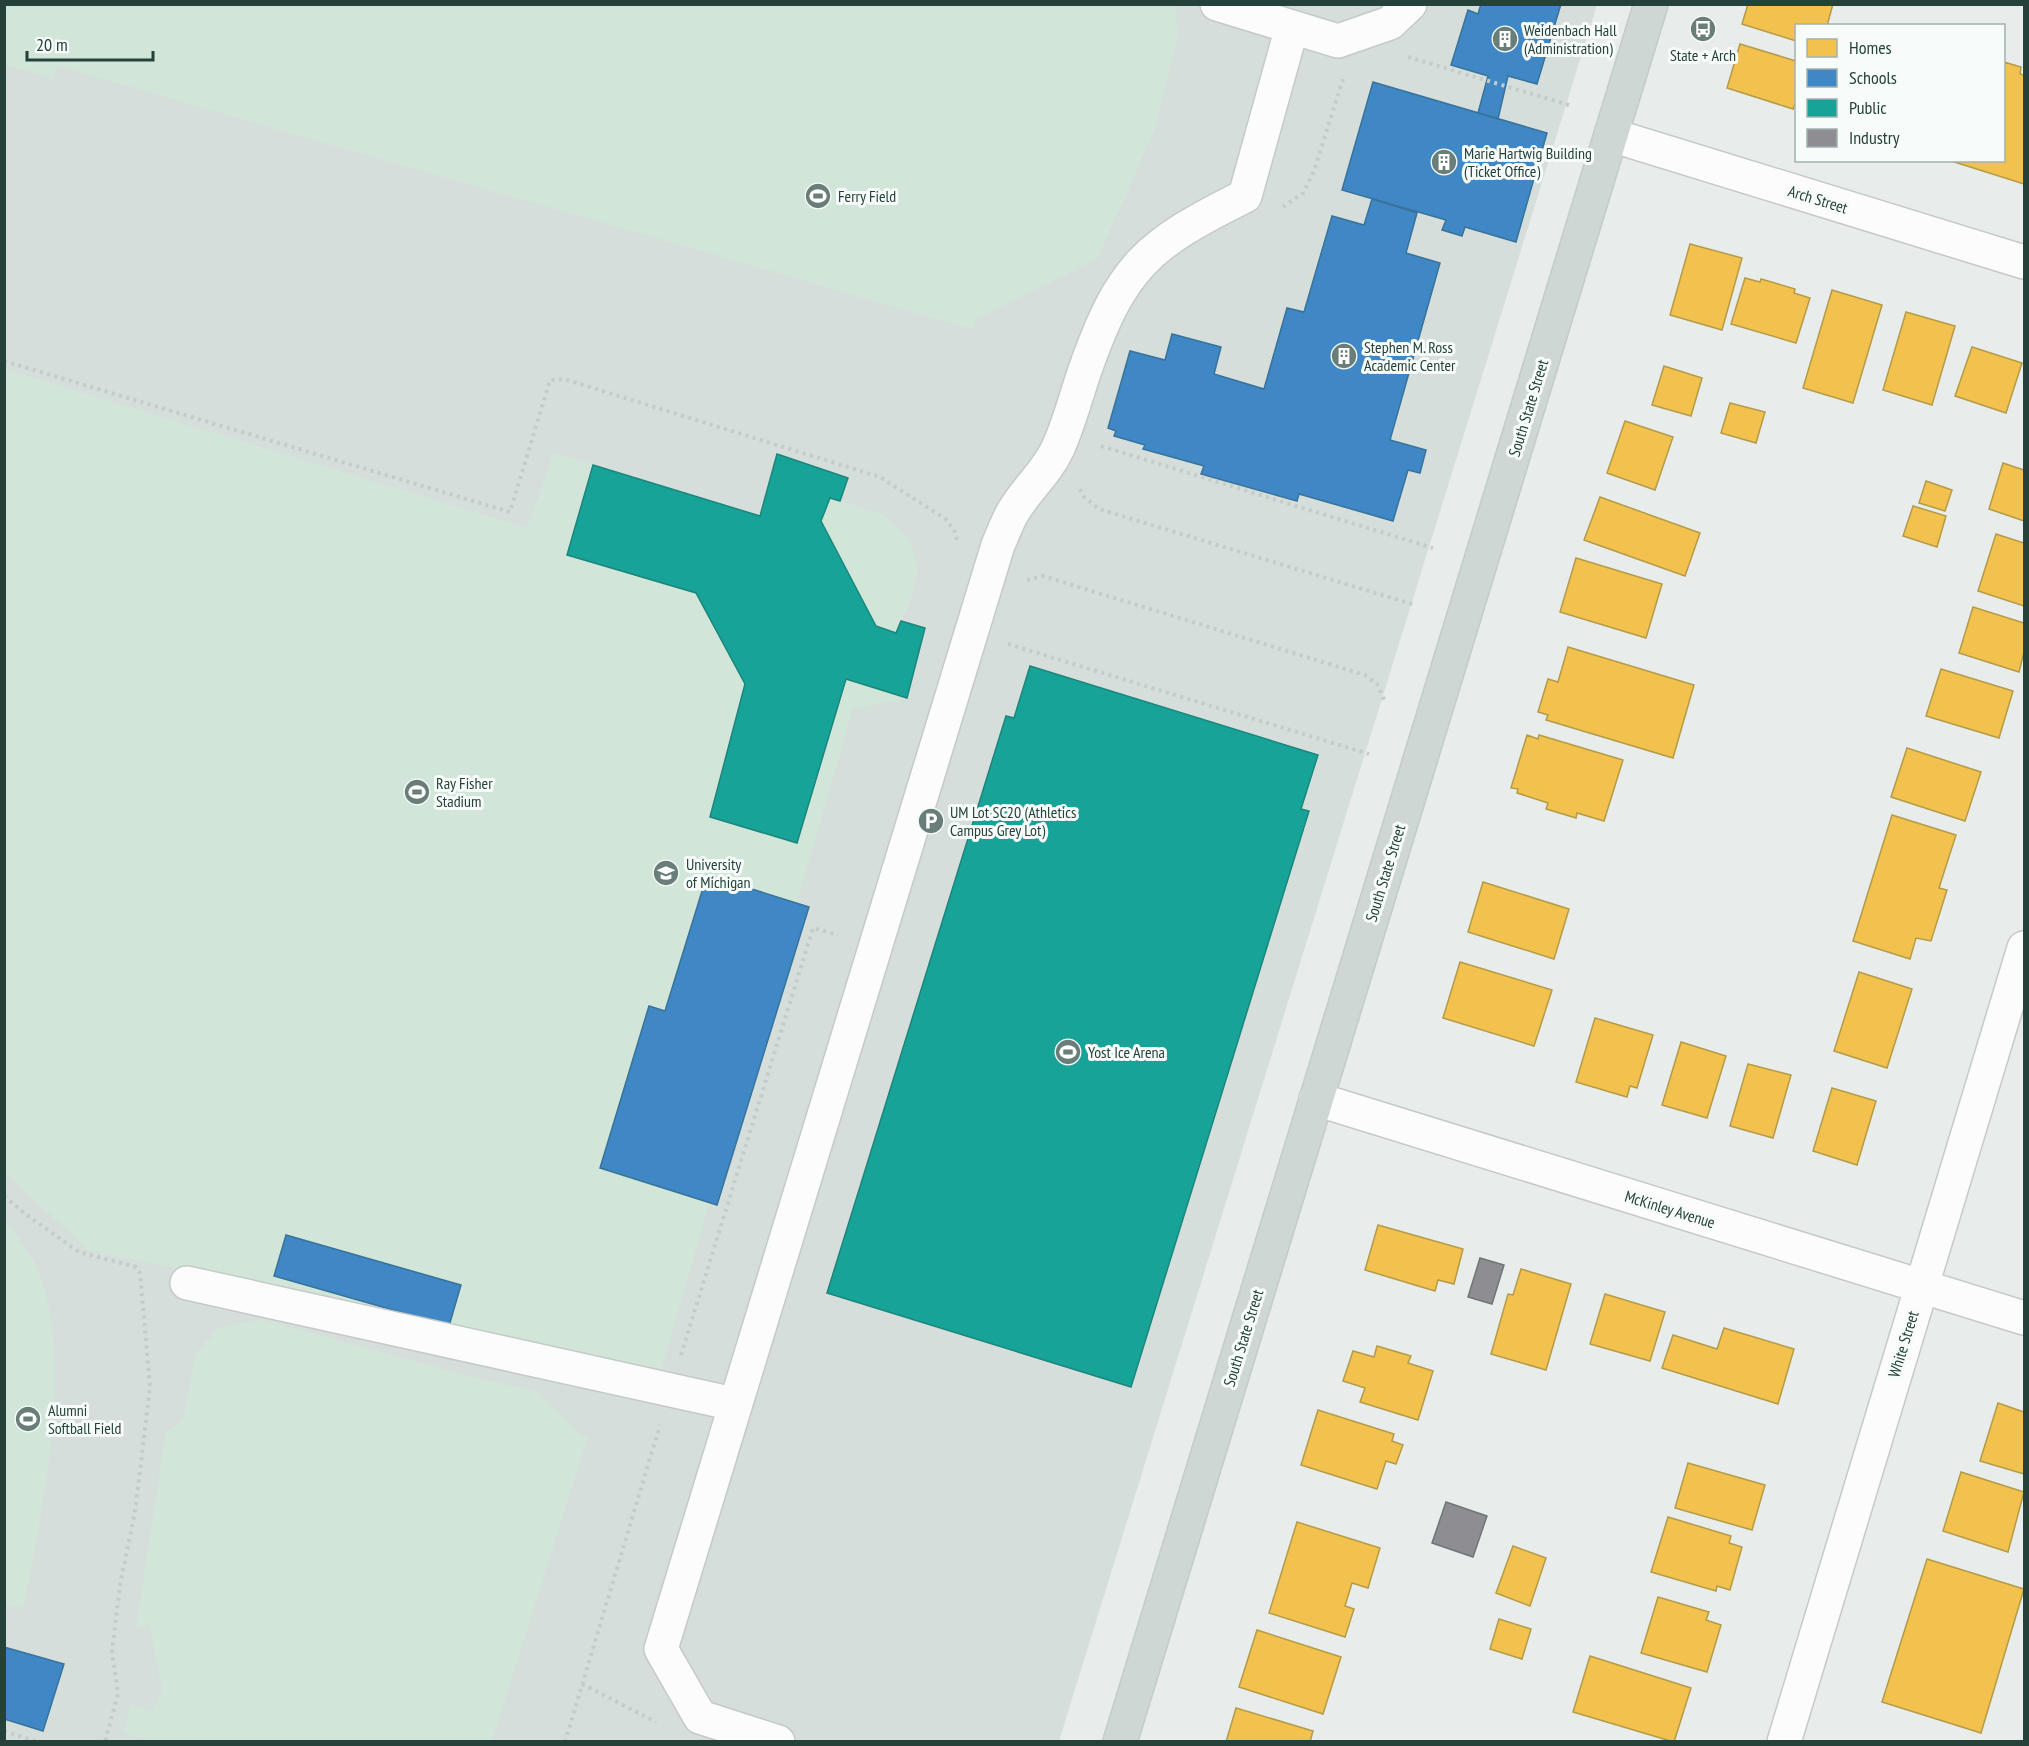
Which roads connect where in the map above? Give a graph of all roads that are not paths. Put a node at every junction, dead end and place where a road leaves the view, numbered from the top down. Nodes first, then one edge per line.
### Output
1 (1217, 4) edge
2 (1410, 4) edge
3 (1651, 4) edge
4 (1292, 27) junction
5 (1611, 135) junction
6 (2025, 262) edge
7 (2025, 948) edge
8 (1316, 1099) junction
9 (187, 1283) dead end
10 (1920, 1287) junction
11 (2025, 1318) edge
12 (734, 1404) junction
13 (1790, 1740) edge
14 (778, 1742) edge
15 (1120, 1742) edge

1 - 4 street
2 - 4 street
3 - 5 main road, South State Street
4 - 12 street
5 - 6 street, Arch Street
5 - 8 main road, South State Street
7 - 10 street, White Street
8 - 10 street, McKinley Avenue
8 - 15 main road, South State Street
9 - 12 street
10 - 11 street, McKinley Avenue
10 - 13 street, White Street
12 - 14 street

